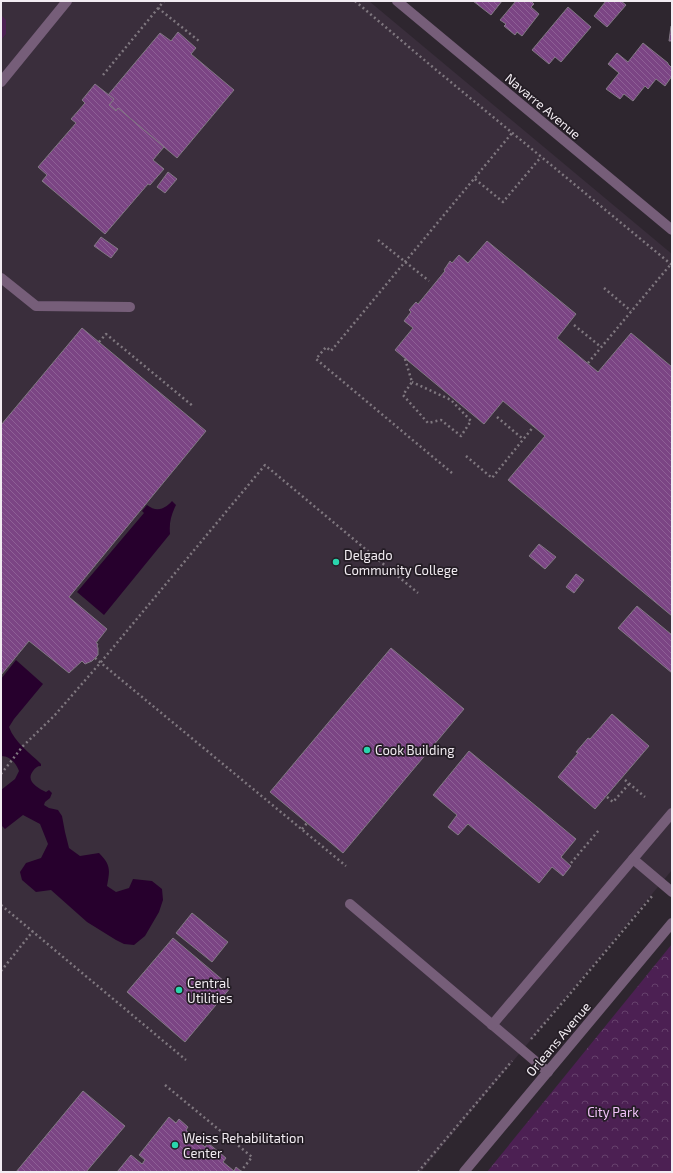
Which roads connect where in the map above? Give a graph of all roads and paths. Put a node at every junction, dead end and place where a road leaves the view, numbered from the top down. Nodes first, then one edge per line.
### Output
1 (67, 1) edge
2 (164, 1) edge
3 (355, 1) edge
4 (397, 1) edge
5 (158, 8) junction
6 (199, 41) dead end
7 (103, 75) dead end
8 (1, 82) edge
9 (512, 133) junction
10 (541, 157) junction
11 (475, 179) junction
12 (672, 230) edge
13 (378, 240) dead end
14 (405, 262) junction
15 (672, 264) edge
16 (1, 278) edge
17 (429, 281) dead end
18 (604, 288) dead end
19 (130, 307) dead end
20 (631, 311) junction
21 (574, 325) dead end
22 (99, 342) dead end
23 (601, 348) junction
24 (405, 359) dead end
25 (588, 363) dead end
26 (412, 382) junction
27 (194, 407) dead end
28 (497, 417) dead end
29 (534, 426) dead end
30 (523, 439) junction
31 (466, 456) dead end
32 (452, 472) dead end
33 (418, 593) dead end
34 (95, 658) dead end
35 (101, 662) junction
36 (1, 774) edge
37 (624, 780) dead end
38 (629, 784) junction
39 (608, 797) dead end
40 (645, 797) dead end
41 (672, 813) edge
42 (307, 823) dead end
43 (302, 829) junction
44 (599, 830) dead end
45 (633, 859) junction
46 (571, 863) dead end
47 (346, 866) dead end
48 (662, 884) junction
49 (672, 892) edge
50 (350, 904) dead end
51 (1, 905) edge
52 (672, 923) edge
53 (33, 931) junction
54 (1, 971) edge
55 (492, 1025) junction
56 (522, 1050) junction
57 (186, 1060) dead end
58 (548, 1072) junction
59 (165, 1085) dead end
60 (240, 1171) dead end
61 (418, 1172) edge
62 (464, 1172) edge

1 - 8 street
2 - 5 path
3 - 9 path
4 - 12 street, Navarre Avenue
5 - 6 path
5 - 7 path
9 - 10 path
9 - 11 path
10 - 11 path
10 - 15 path
11 - 14 path
13 - 14 path
14 - 17 path
14 - 32 path
15 - 20 path
16 - 19 street
18 - 20 path
20 - 23 path
21 - 23 path
22 - 27 path
23 - 25 path
24 - 26 path
26 - 26 path
28 - 30 path
29 - 30 path
30 - 31 path
33 - 35 path
34 - 35 path
35 - 36 path
35 - 43 path
37 - 38 path
38 - 39 path
38 - 40 path
41 - 45 street
42 - 43 path
43 - 47 path
44 - 46 path
45 - 48 street
45 - 55 street
48 - 49 street
48 - 56 path
50 - 55 street
51 - 53 path
52 - 58 street, Orleans Avenue
53 - 54 path
53 - 57 path
55 - 56 street
56 - 58 street
56 - 61 path
58 - 62 street, Orleans Avenue
59 - 60 path

